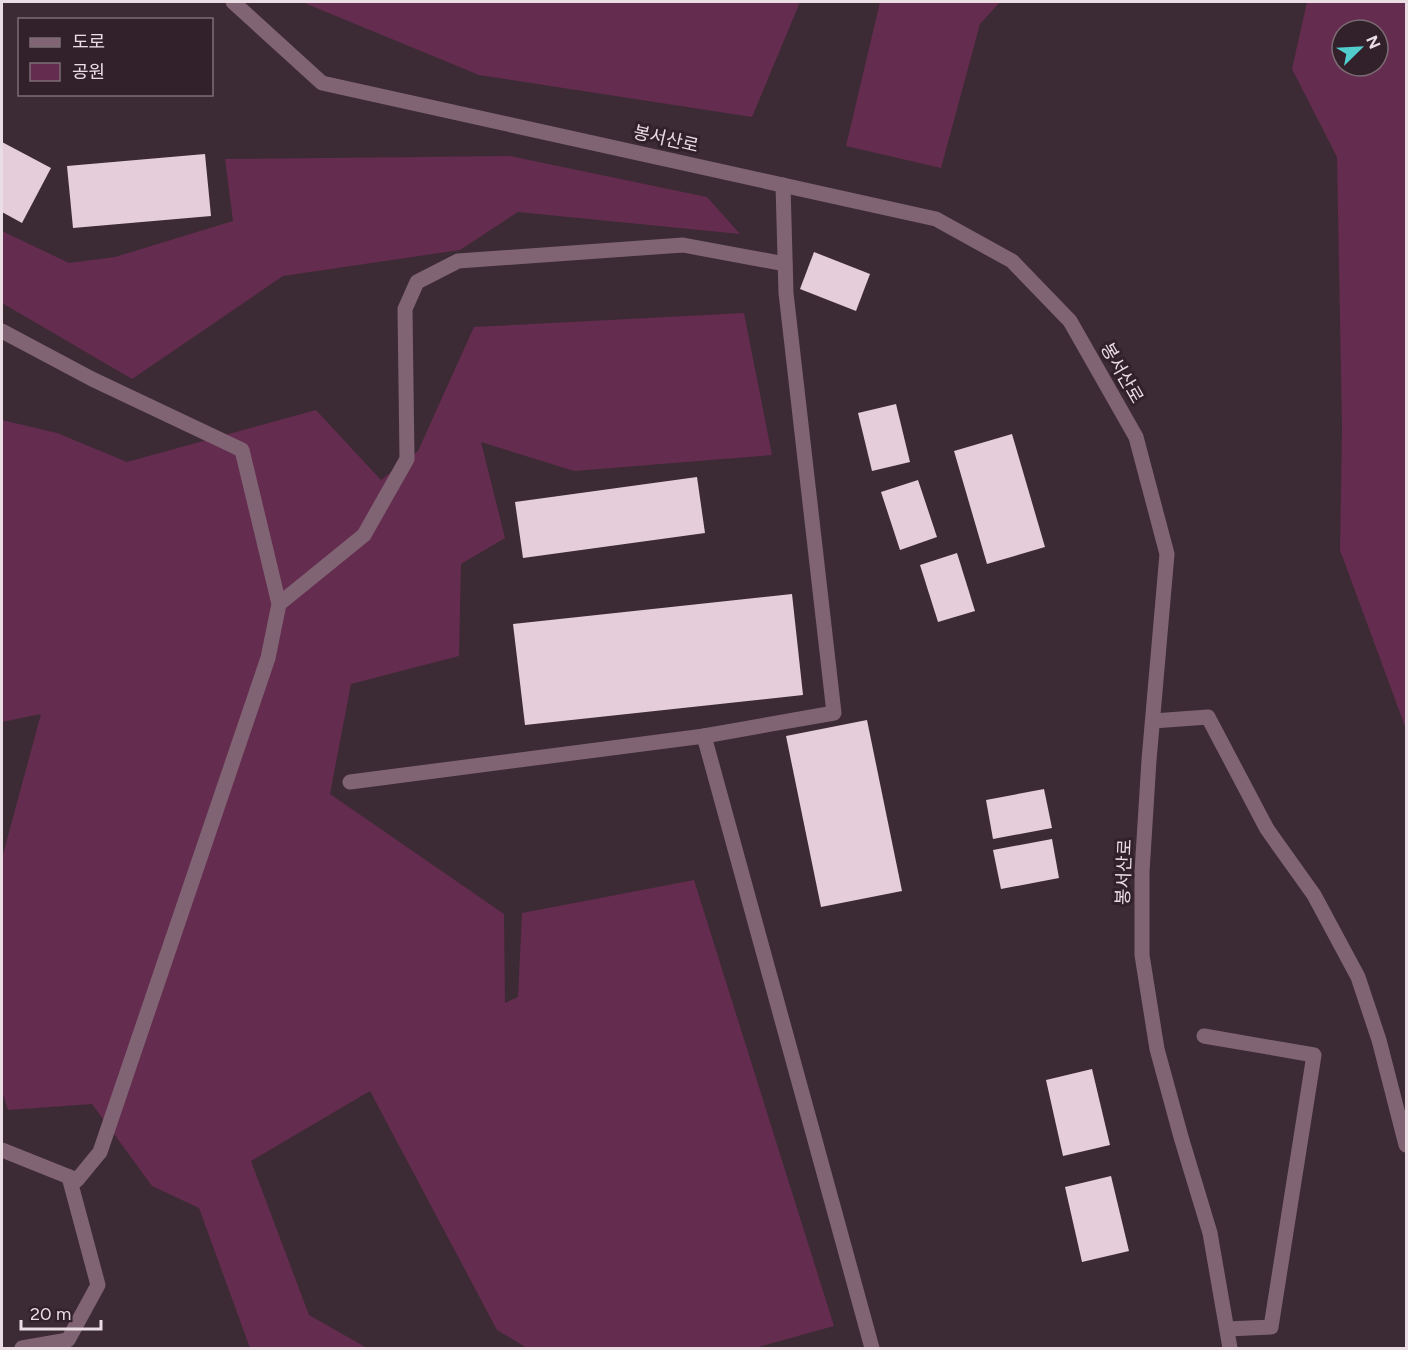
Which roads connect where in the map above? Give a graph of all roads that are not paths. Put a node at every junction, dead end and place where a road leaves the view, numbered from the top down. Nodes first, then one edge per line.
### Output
1 (233, 2) edge
2 (783, 185) junction
3 (785, 264) junction
4 (2, 331) edge
5 (279, 604) junction
6 (1153, 721) junction
7 (704, 736) junction
8 (350, 782) dead end
9 (1204, 1036) dead end
10 (1407, 1145) edge
11 (2, 1150) edge
12 (69, 1177) junction
13 (1227, 1329) junction
14 (22, 1348) edge
15 (872, 1348) edge
16 (1230, 1348) edge

1 - 2 street, 봉서산로
2 - 3 street
2 - 6 street, 봉서산로
3 - 5 street
3 - 7 street
4 - 5 street
5 - 12 street
6 - 10 street
6 - 13 street, 봉서산로
7 - 8 street
7 - 15 street
9 - 13 street
11 - 12 street
12 - 14 street
13 - 16 street, 봉서산로

